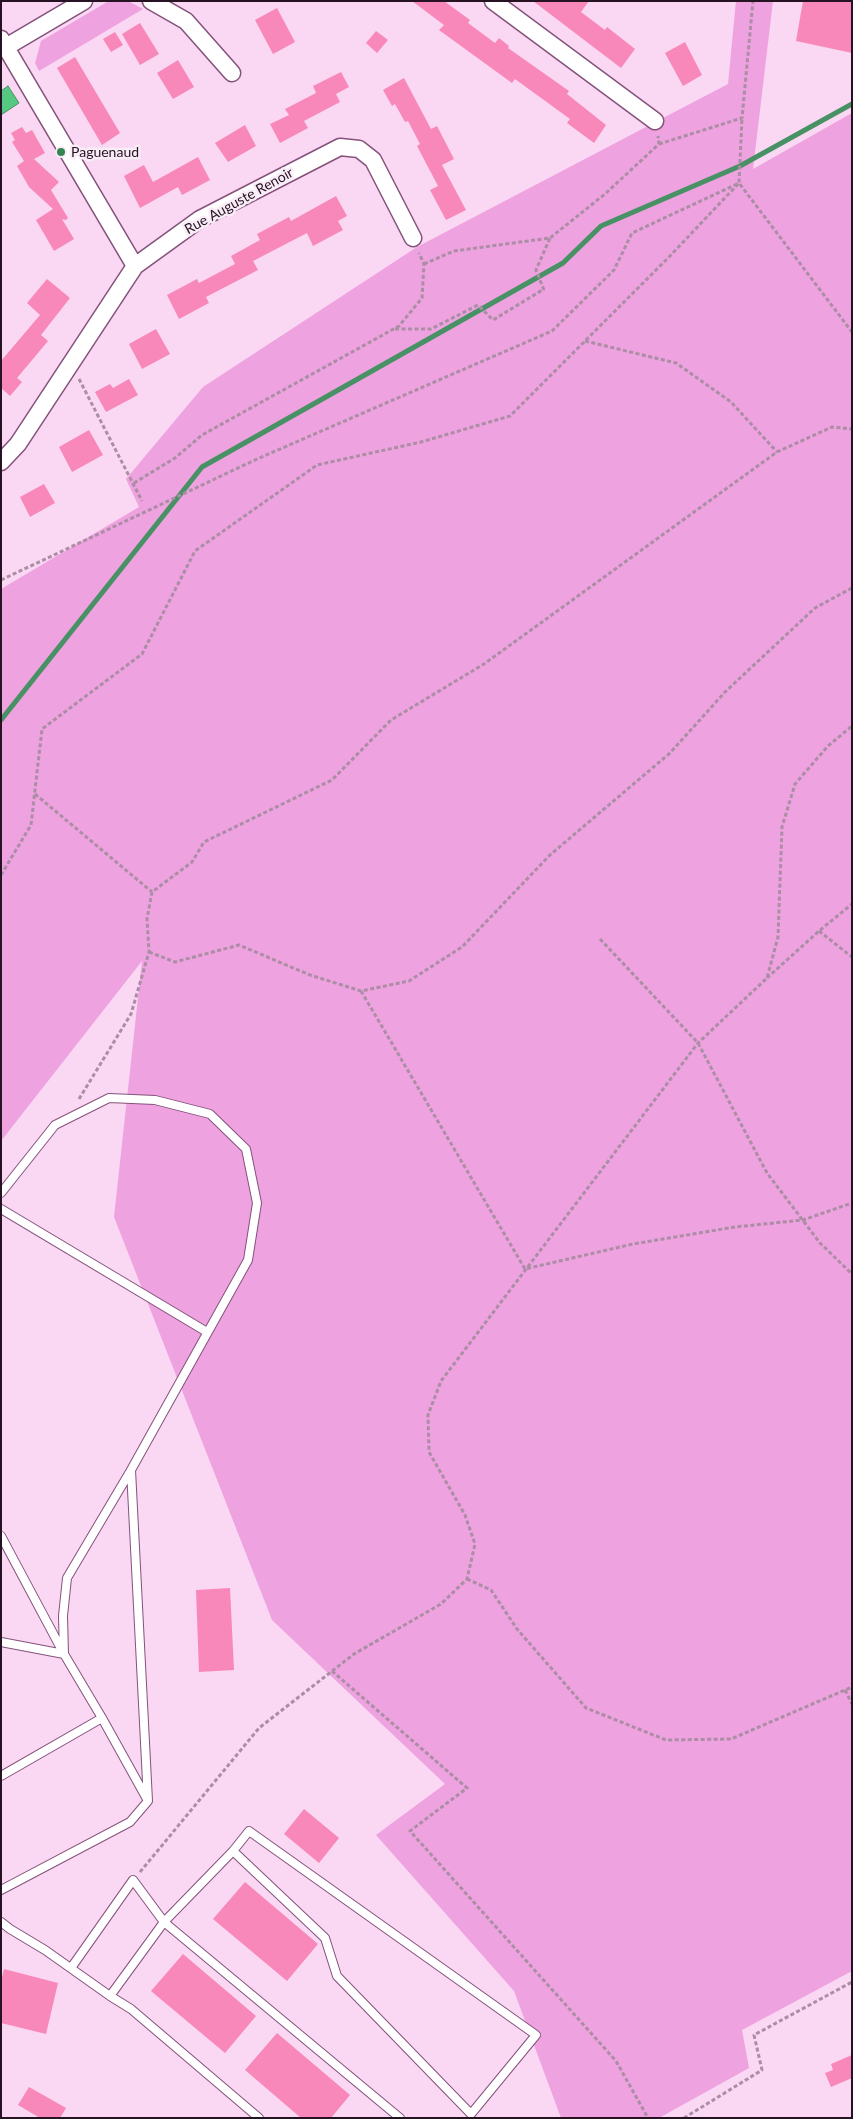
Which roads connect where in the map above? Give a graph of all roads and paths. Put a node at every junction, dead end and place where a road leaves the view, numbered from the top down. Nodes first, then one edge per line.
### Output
1 (84, 1) edge
2 (151, 1) edge
3 (493, 1) edge
4 (753, 1) edge
5 (4, 43) edge
6 (232, 73) dead end
7 (742, 118) junction
8 (655, 121) joint
9 (659, 144) junction
10 (739, 183) junction
11 (414, 238) joint
12 (550, 238) junction
13 (424, 264) junction
14 (135, 266) junction
15 (394, 329) junction
16 (852, 332) edge
17 (585, 341) junction
18 (70, 363) junction
19 (852, 429) edge
20 (777, 452) junction
21 (1, 462) edge
22 (134, 483) junction
23 (142, 501) dead end
24 (1, 580) edge
25 (852, 588) edge
26 (852, 726) edge
27 (35, 794) junction
28 (1, 875) edge
29 (152, 892) junction
30 (852, 904) edge
31 (819, 931) junction
32 (600, 939) dead end
33 (149, 952) junction
34 (852, 957) edge
35 (767, 978) junction
36 (361, 991) junction
37 (698, 1043) junction
38 (66, 1120) junction
39 (1, 1193) edge
40 (852, 1204) edge
41 (1, 1208) edge
42 (803, 1220) junction
43 (526, 1269) junction
44 (852, 1274) edge
45 (207, 1332) junction
46 (131, 1470) junction
47 (1, 1536) edge
48 (467, 1579) junction
49 (1, 1642) edge
50 (64, 1654) junction
51 (332, 1671) junction
52 (852, 1687) edge
53 (845, 1690) junction
54 (852, 1704) edge
55 (102, 1718) junction
56 (1, 1776) edge
57 (148, 1801) junction
58 (233, 1851) junction
59 (133, 1880) junction
60 (1, 1890) edge
61 (1, 1922) edge
62 (164, 1922) junction
63 (71, 1968) junction
64 (852, 1982) edge
65 (110, 1996) junction
66 (259, 2118) edge
67 (400, 2118) edge
68 (648, 2118) edge
69 (684, 2118) edge

1 - 5 street
2 - 6 street
3 - 8 street
4 - 7 path
5 - 14 street
7 - 9 path
7 - 10 path
8 - 9 path
9 - 12 path
10 - 16 path
10 - 17 path
10 - 24 path
11 - 13 path
11 - 14 street, Rue Auguste Renoir
12 - 13 path
12 - 15 path
13 - 15 path
14 - 18 street, Rue Auguste Renoir
15 - 22 path
17 - 20 path
17 - 27 path
18 - 21 street, Rue Auguste Renoir
18 - 22 path
19 - 20 path
20 - 29 path
22 - 23 path
25 - 36 path
26 - 35 path
27 - 28 path
27 - 29 path
29 - 33 path
30 - 31 path
31 - 34 path
31 - 35 path
32 - 37 path
33 - 36 path
33 - 38 path
35 - 37 path
36 - 43 path
37 - 42 path
37 - 43 path
38 - 39 lane
38 - 45 lane
40 - 42 path
41 - 45 lane
42 - 43 path
42 - 44 path
43 - 48 path
45 - 46 lane
46 - 50 lane
46 - 57 lane
47 - 50 lane
48 - 51 path
48 - 53 path
49 - 50 lane
50 - 55 lane
51 - 59 path
51 - 68 path
52 - 53 path
53 - 54 path
55 - 56 lane
55 - 57 lane
57 - 60 lane
58 - 58 lane
58 - 62 lane
59 - 62 lane
59 - 63 lane
61 - 63 lane
62 - 65 lane
62 - 67 lane
63 - 65 lane
64 - 69 path
65 - 66 lane

